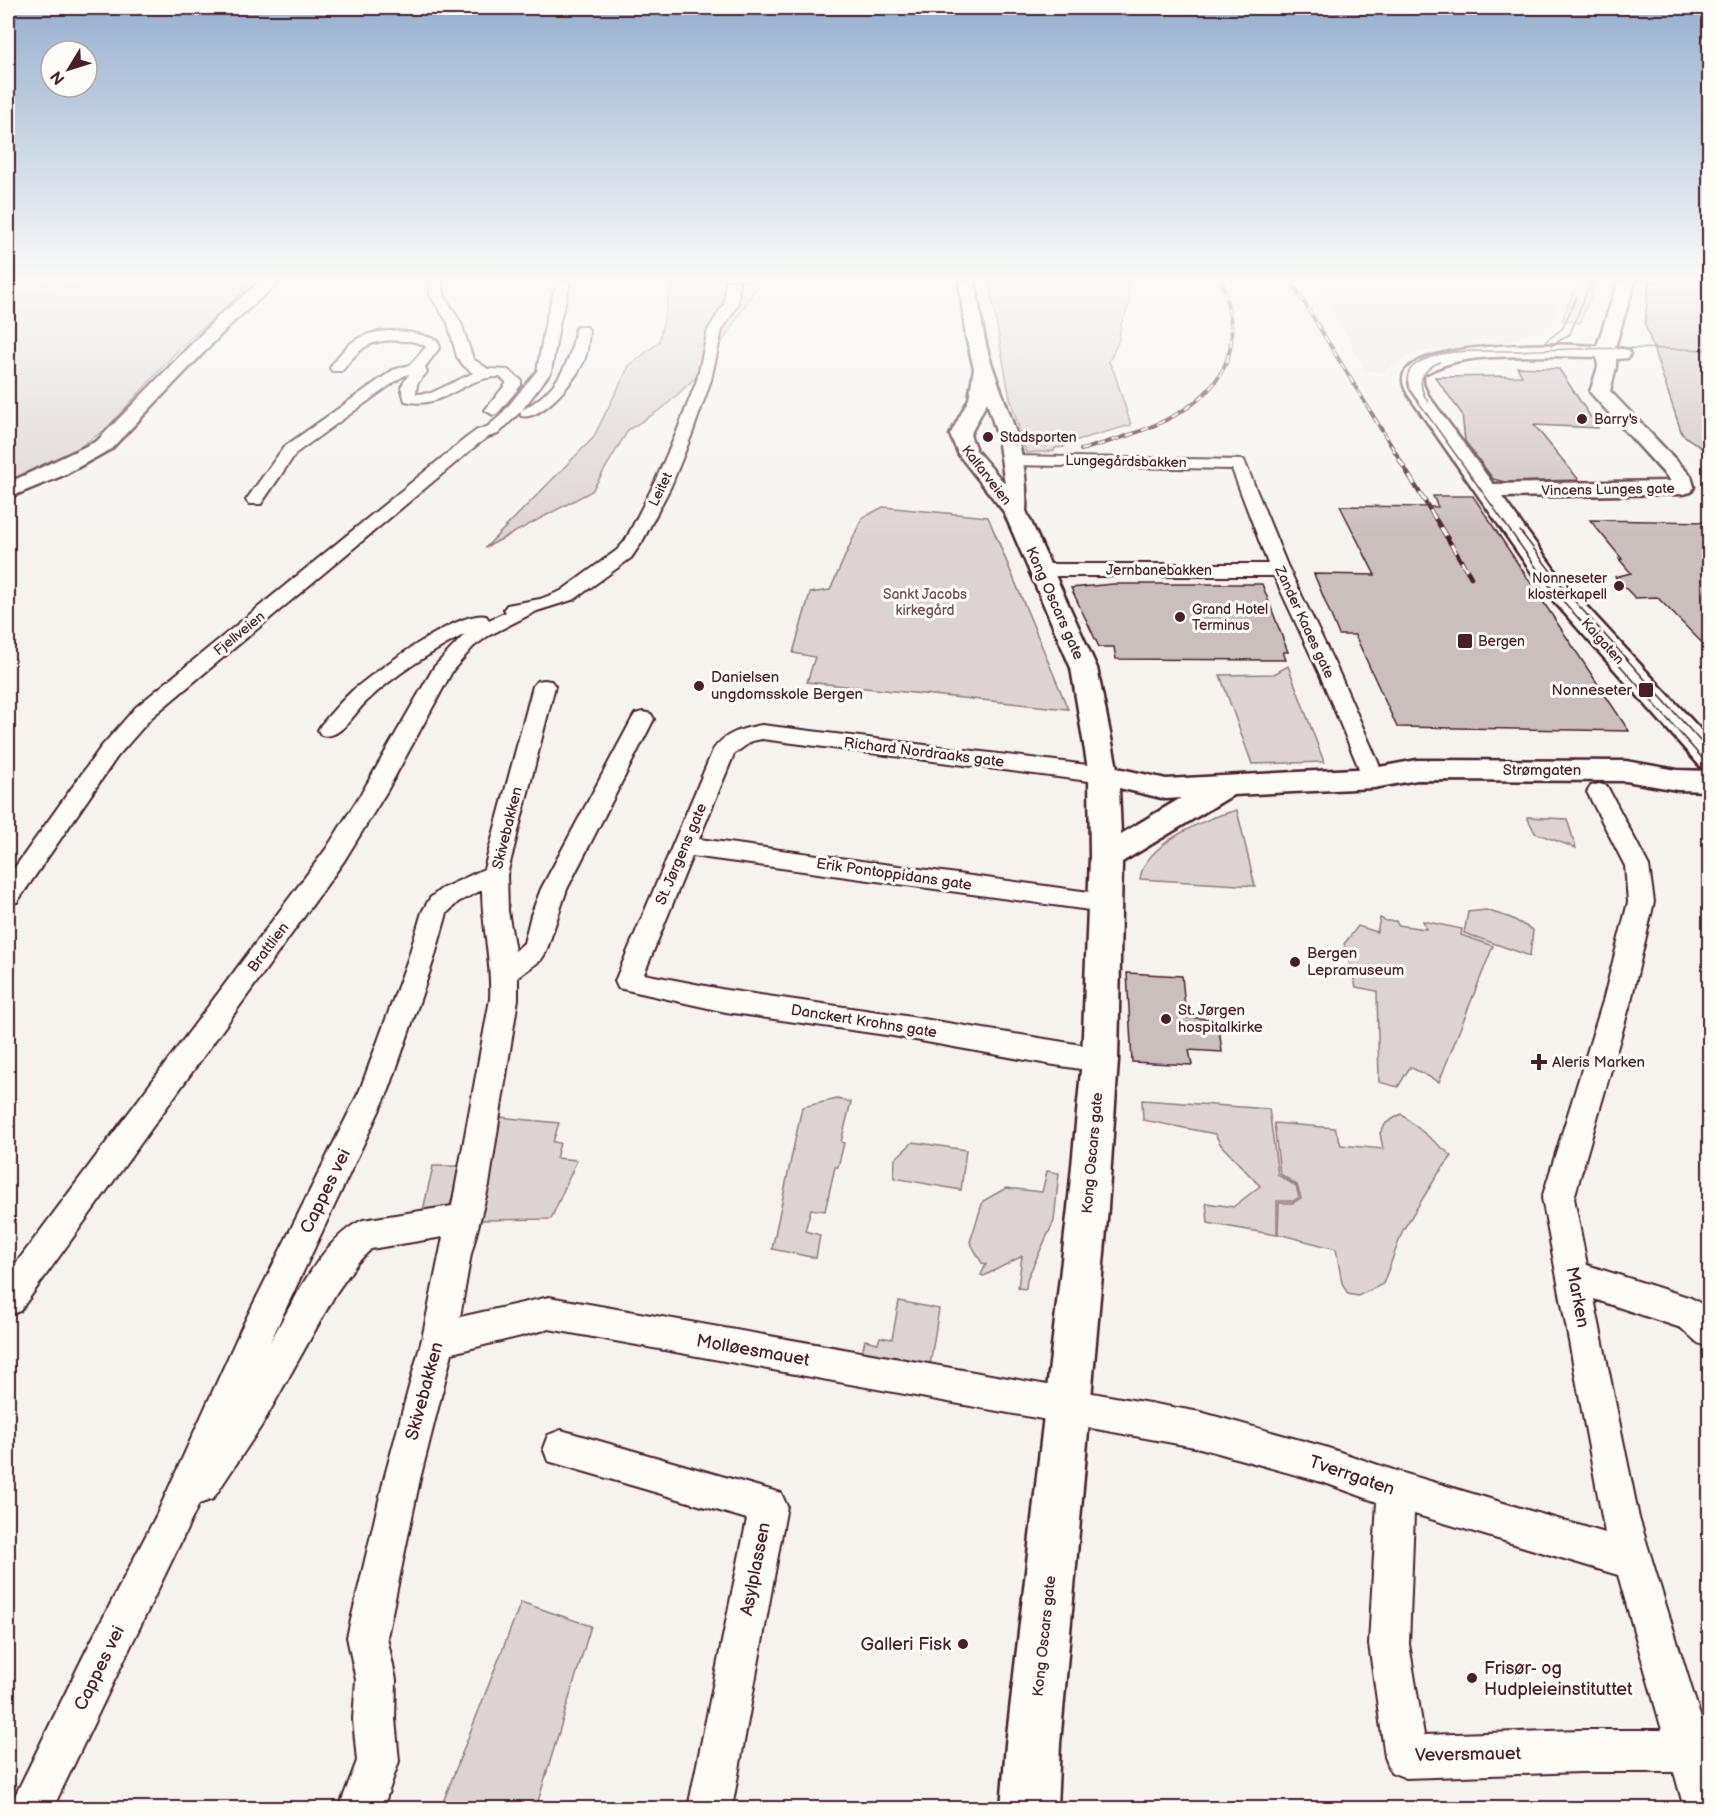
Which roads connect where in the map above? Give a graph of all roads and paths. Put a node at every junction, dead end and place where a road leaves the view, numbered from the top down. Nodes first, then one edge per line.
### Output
1 (182, 366) edge
2 (417, 366) edge
3 (473, 366) edge
4 (547, 366) edge
5 (573, 366) edge
6 (707, 366) edge
7 (1424, 366) edge
8 (1610, 366) edge
9 (984, 367) joint
10 (415, 368) junction
11 (487, 374) junction
12 (512, 413) junction
13 (483, 433) junction
14 (1013, 461) junction
15 (1238, 464) joint
16 (8, 491) edge
17 (1487, 491) junction
18 (255, 500) dead end
19 (1016, 511) junction
20 (1039, 570) junction
21 (1280, 570) junction
22 (530, 607) junction
23 (544, 686) dead end
24 (643, 719) dead end
25 (329, 730) dead end
26 (744, 735) joint
27 (1710, 759) edge
28 (1104, 775) junction
29 (1374, 778) junction
30 (1710, 781) edge
31 (1235, 785) junction
32 (1599, 792) junction
33 (1710, 794) edge
34 (685, 846) junction
35 (1106, 858) junction
36 (495, 875) junction
37 (8, 895) edge
38 (1104, 903) junction
39 (505, 972) junction
40 (628, 981) joint
41 (1100, 1060) junction
42 (464, 1219) junction
43 (1575, 1278) junction
44 (8, 1300) edge
45 (1710, 1330) edge
46 (439, 1339) junction
47 (1068, 1407) junction
48 (561, 1448) dead end
49 (1396, 1490) junction
50 (169, 1529) junction
51 (1631, 1560) junction
52 (1688, 1751) junction
53 (31, 1809) edge
54 (361, 1809) edge
55 (711, 1809) edge
56 (1029, 1809) edge
57 (1706, 1809) edge

1 - 16 main road
2 - 10 street
3 - 11 street
4 - 12 street, Fjellveien
5 - 12 street, Fjellveien
6 - 22 street, Leitet
7 - 17 main road, Kaigaten
8 - 17 main road, Vincens Lunges gate
9 - 14 main road, Kalfarveien
9 - 19 main road, Kalfarveien
10 - 11 street
10 - 18 street
11 - 13 street
12 - 13 street, Fjellveien
13 - 37 street, Fjellveien
14 - 15 street, Lungegårdsbakken
14 - 19 main road, Kalfarveien
15 - 21 street, Zander Kaaes gate
17 - 27 main road, Kaigaten
19 - 20 main road, Kong Oscars gate
20 - 21 street, Jernbanebakken
20 - 28 main road, Kong Oscars gate
21 - 29 street, Zander Kaaes gate
22 - 25 street
22 - 44 street, Brattlien
23 - 36 street, Skivebakken
24 - 39 street
26 - 28 street, Richard Nordraaks gate
26 - 34 street, St. Jørgens gate
28 - 31 main road, Strømgaten
28 - 35 main road, Kong Oscars gate
29 - 30 main road, Strømgaten
29 - 31 main road, Strømgaten
29 - 32 main road, Strømgaten
31 - 35 main road, Strømgaten
32 - 33 main road, Strømgaten
32 - 43 street, Marken
34 - 38 street, Erik Pontoppidans gate
34 - 40 street, St. Jørgens gate
35 - 38 main road, Kong Oscars gate
36 - 39 street, Skivebakken
36 - 50 street, Cappes vei
38 - 41 main road, Kong Oscars gate
39 - 42 street, Skivebakken
40 - 41 street, Danckert Krohns gate
41 - 47 main road, Kong Oscars gate
42 - 46 street, Skivebakken
42 - 50 street, Cappes vei
43 - 45 street
43 - 51 street, Marken
46 - 47 street, Molløesmauet
46 - 54 street, Skivebakken
47 - 49 street, Tverrgaten
47 - 56 main road, Kong Oscars gate
48 - 55 street, Asylplassen
49 - 51 street, Tverrgaten
49 - 52 street, Veversmauet
50 - 53 street, Cappes vei
51 - 52 street, Marken
52 - 57 street, Marken

